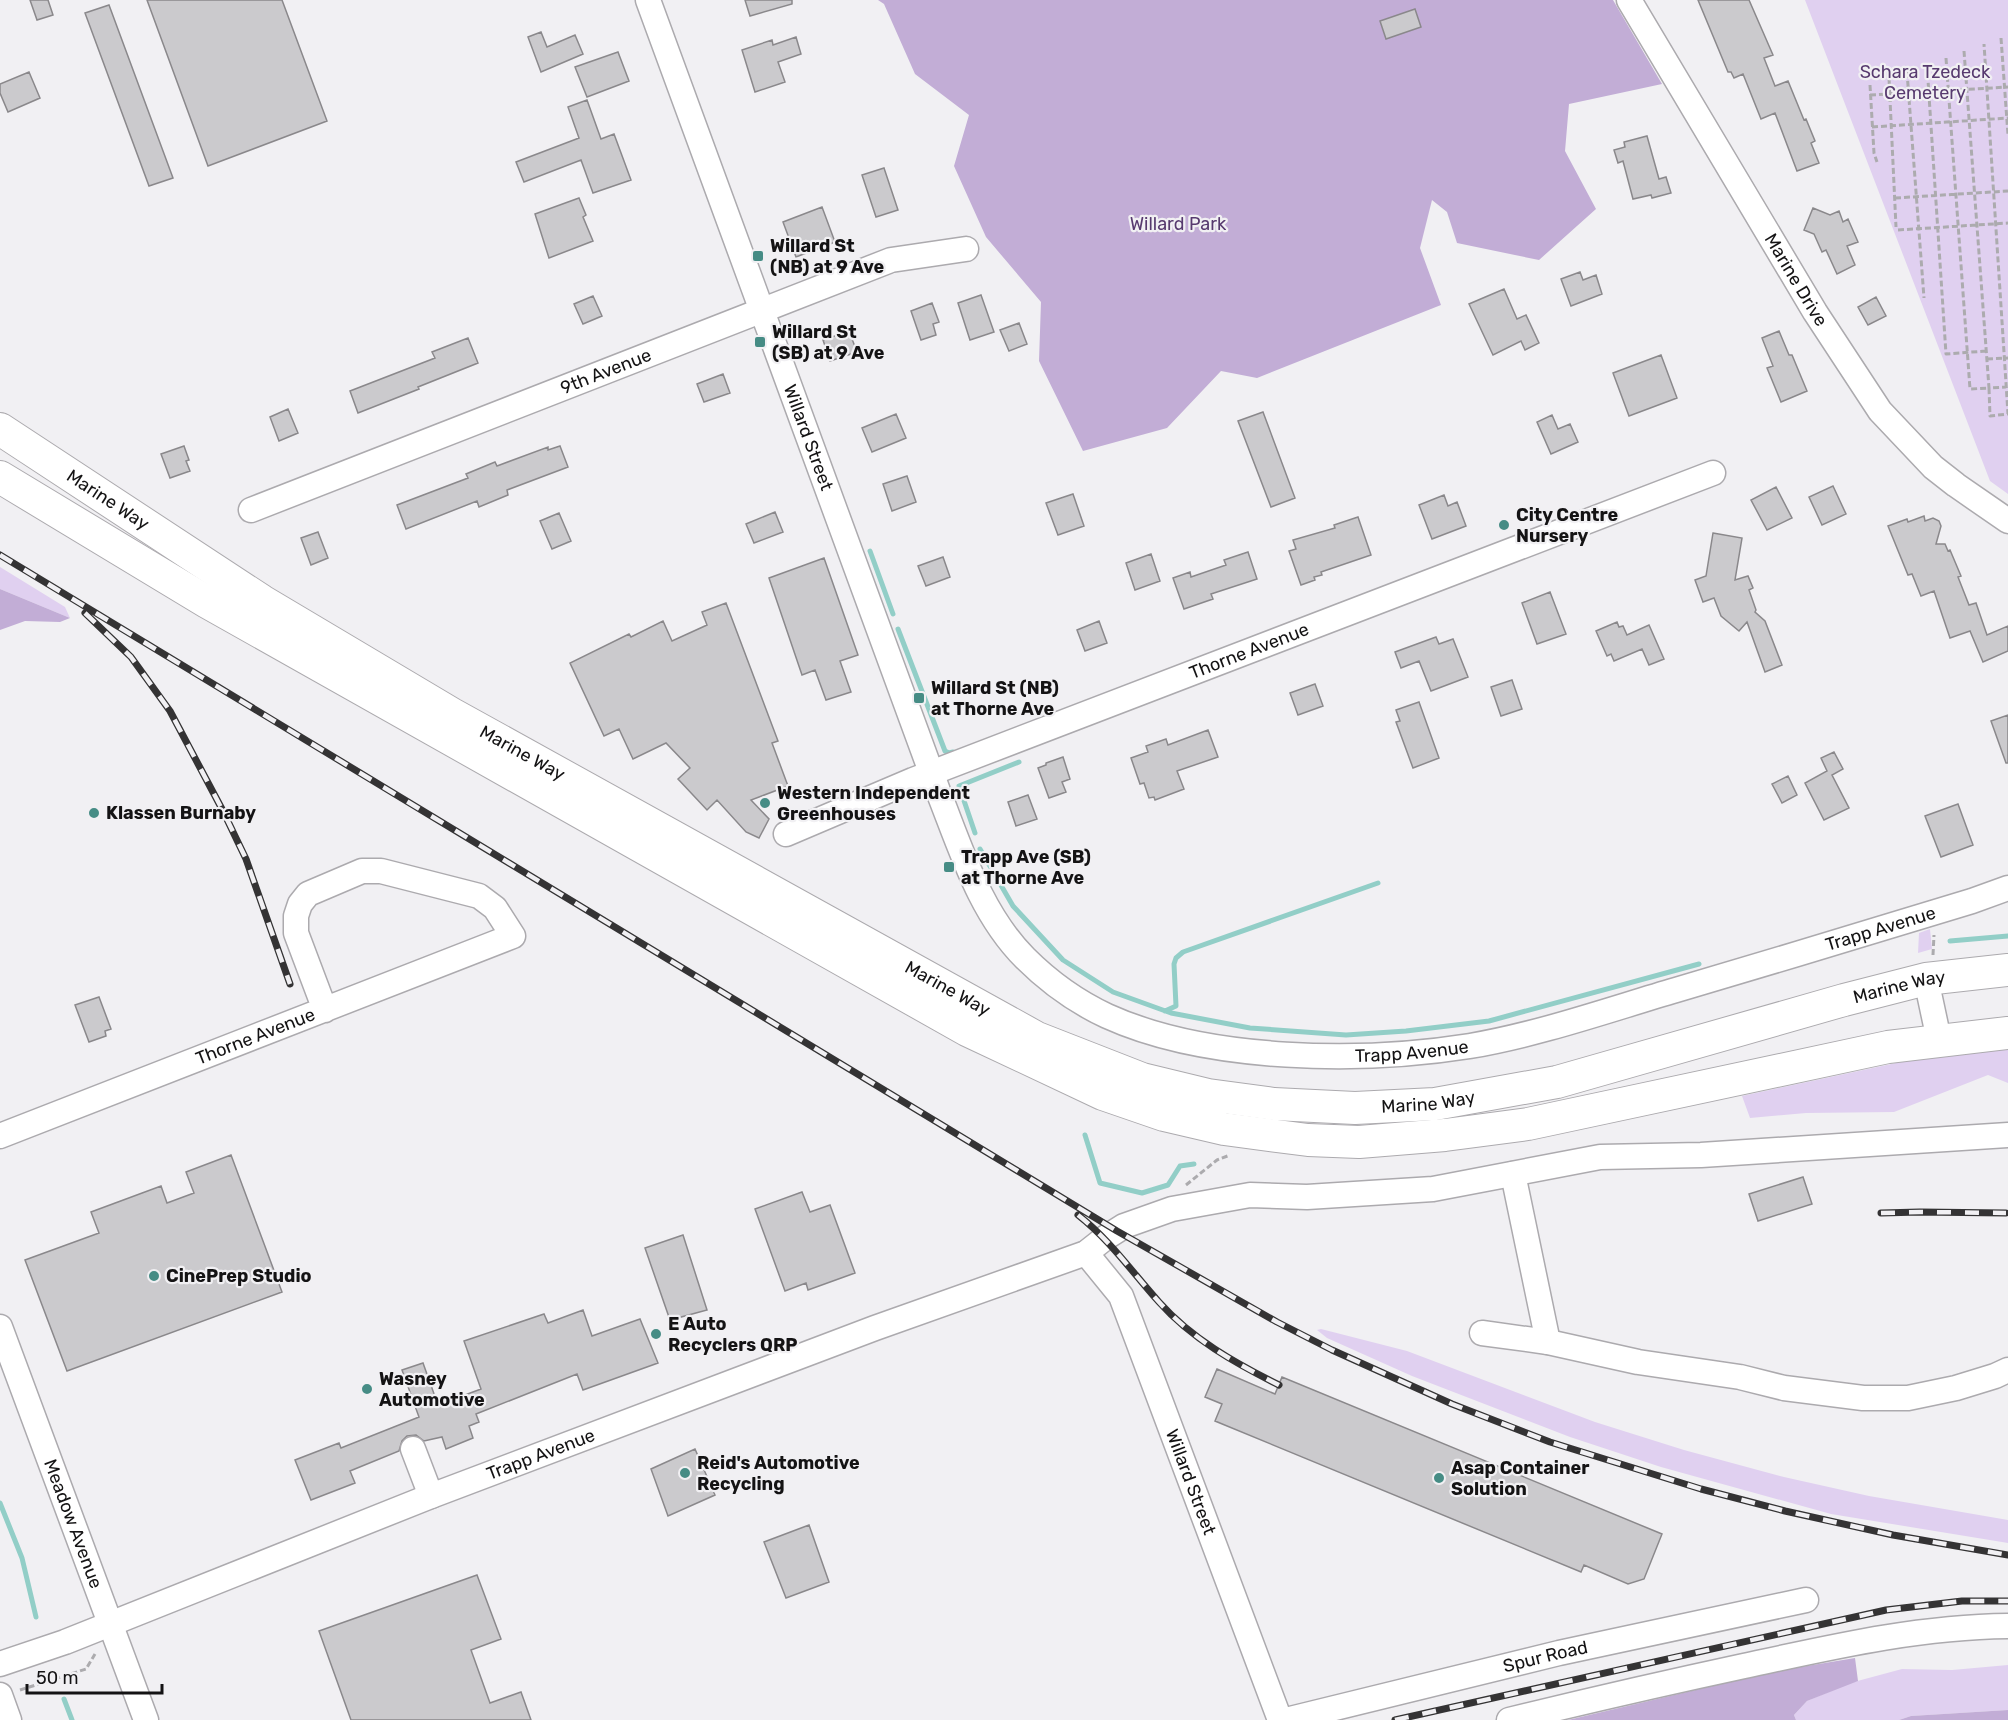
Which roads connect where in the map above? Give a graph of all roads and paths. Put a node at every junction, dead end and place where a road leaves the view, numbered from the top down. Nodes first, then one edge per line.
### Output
1 (648, 0) edge
2 (1629, 0) edge
3 (2001, 38) dead end
4 (1984, 44) dead end
5 (1964, 51) dead end
6 (1946, 58) dead end
7 (1928, 65) dead end
8 (1907, 72) dead end
9 (1889, 78) dead end
10 (1870, 86) dead end
11 (2006, 87) edge
12 (1986, 88) junction
13 (1967, 89) junction
14 (1948, 90) junction
15 (1929, 91) junction
16 (1909, 93) junction
17 (1890, 94) junction
18 (1870, 95) junction
19 (2007, 118) edge
20 (1989, 119) junction
21 (1969, 120) junction
22 (1950, 121) junction
23 (1931, 123) junction
24 (1911, 124) junction
25 (1891, 125) junction
26 (1872, 126) junction
27 (2008, 135) edge
28 (1877, 162) dead end
29 (2008, 191) edge
30 (1994, 192) junction
31 (1975, 193) junction
32 (1955, 194) junction
33 (1936, 195) junction
34 (1917, 197) junction
35 (1895, 198) junction
36 (2008, 223) edge
37 (1995, 224) junction
38 (1977, 225) junction
39 (1958, 226) junction
40 (1938, 228) junction
41 (1919, 229) junction
42 (966, 249) dead end
43 (1924, 298) dead end
44 (762, 310) junction
45 (1986, 351) junction
46 (1967, 353) junction
47 (2006, 358) edge
48 (1987, 359) junction
49 (2007, 387) edge
50 (1989, 388) junction
51 (0, 429) edge
52 (1713, 473) dead end
53 (0, 477) edge
54 (251, 510) dead end
55 (2008, 521) edge
56 (932, 774) junction
57 (786, 834) dead end
58 (2008, 888) edge
59 (1936, 932) dead end
60 (2008, 970) edge
61 (1926, 979) junction
62 (325, 1010) junction
63 (2008, 1033) edge
64 (1939, 1040) junction
65 (1252, 1134) junction
66 (2008, 1135) edge
67 (0, 1136) edge
68 (1513, 1174) junction
69 (1184, 1188) dead end
70 (1086, 1253) junction
71 (0, 1328) edge
72 (1482, 1333) dead end
73 (1548, 1342) junction
74 (2008, 1370) edge
75 (413, 1449) dead end
76 (431, 1496) junction
77 (1806, 1600) dead end
78 (111, 1623) junction
79 (2008, 1626) edge
80 (4, 1663) edge
81 (0, 1696) edge
82 (9, 1720) edge
83 (146, 1720) edge
84 (1280, 1720) edge
85 (1286, 1720) edge
86 (1509, 1720) edge

1 - 44 street, Willard Street
2 - 55 street, Marine Drive
3 - 11 path
4 - 12 path
5 - 13 path
6 - 14 path
7 - 15 path
8 - 16 path
9 - 17 path
10 - 18 path
11 - 12 path
11 - 19 path
12 - 13 path
12 - 20 path
13 - 14 path
13 - 21 path
14 - 15 path
14 - 22 path
15 - 16 path
15 - 23 path
16 - 17 path
16 - 24 path
17 - 18 path
17 - 25 path
18 - 26 path
19 - 20 path
19 - 27 path
20 - 21 path
20 - 30 path
21 - 22 path
21 - 31 path
22 - 23 path
22 - 32 path
23 - 24 path
23 - 33 path
24 - 25 path
24 - 34 path
25 - 26 path
25 - 35 path
26 - 28 path
29 - 30 path
30 - 31 path
30 - 37 path
31 - 32 path
31 - 38 path
32 - 33 path
32 - 39 path
33 - 34 path
33 - 40 path
34 - 35 path
34 - 41 path
35 - 41 path
36 - 37 path
37 - 38 path
37 - 47 path
38 - 39 path
38 - 45 path
39 - 40 path
39 - 46 path
40 - 41 path
40 - 46 path
41 - 43 path
42 - 44 street, 9th Avenue
44 - 54 street, 9th Avenue
44 - 56 street, Willard Street
45 - 46 path
45 - 48 path
46 - 50 path
47 - 48 path
47 - 49 path
48 - 50 path
49 - 50 path
49 - 50 path
51 - 61 main road, Marine Way
52 - 56 street, Thorne Avenue
53 - 65 main road, Marine Way
56 - 57 street, Thorne Avenue
56 - 58 street, Trapp Avenue
59 - 61 path
60 - 61 main road, Marine Way
61 - 64 street
62 - 62 street, Thorne Avenue
62 - 67 street, Thorne Avenue
63 - 64 main road, Marine Way
64 - 65 main road, Marine Way
65 - 69 path
66 - 68 street, Trapp Avenue
68 - 70 street, Trapp Avenue
68 - 73 street
70 - 76 street, Trapp Avenue
70 - 84 street, Willard Street
71 - 78 street, Meadow Avenue
72 - 73 street
73 - 74 street
75 - 76 street
76 - 78 street, Trapp Avenue
77 - 85 street, Spur Road
78 - 80 street, Trapp Avenue
78 - 81 path
78 - 83 street, Meadow Avenue
79 - 86 street
81 - 82 street

